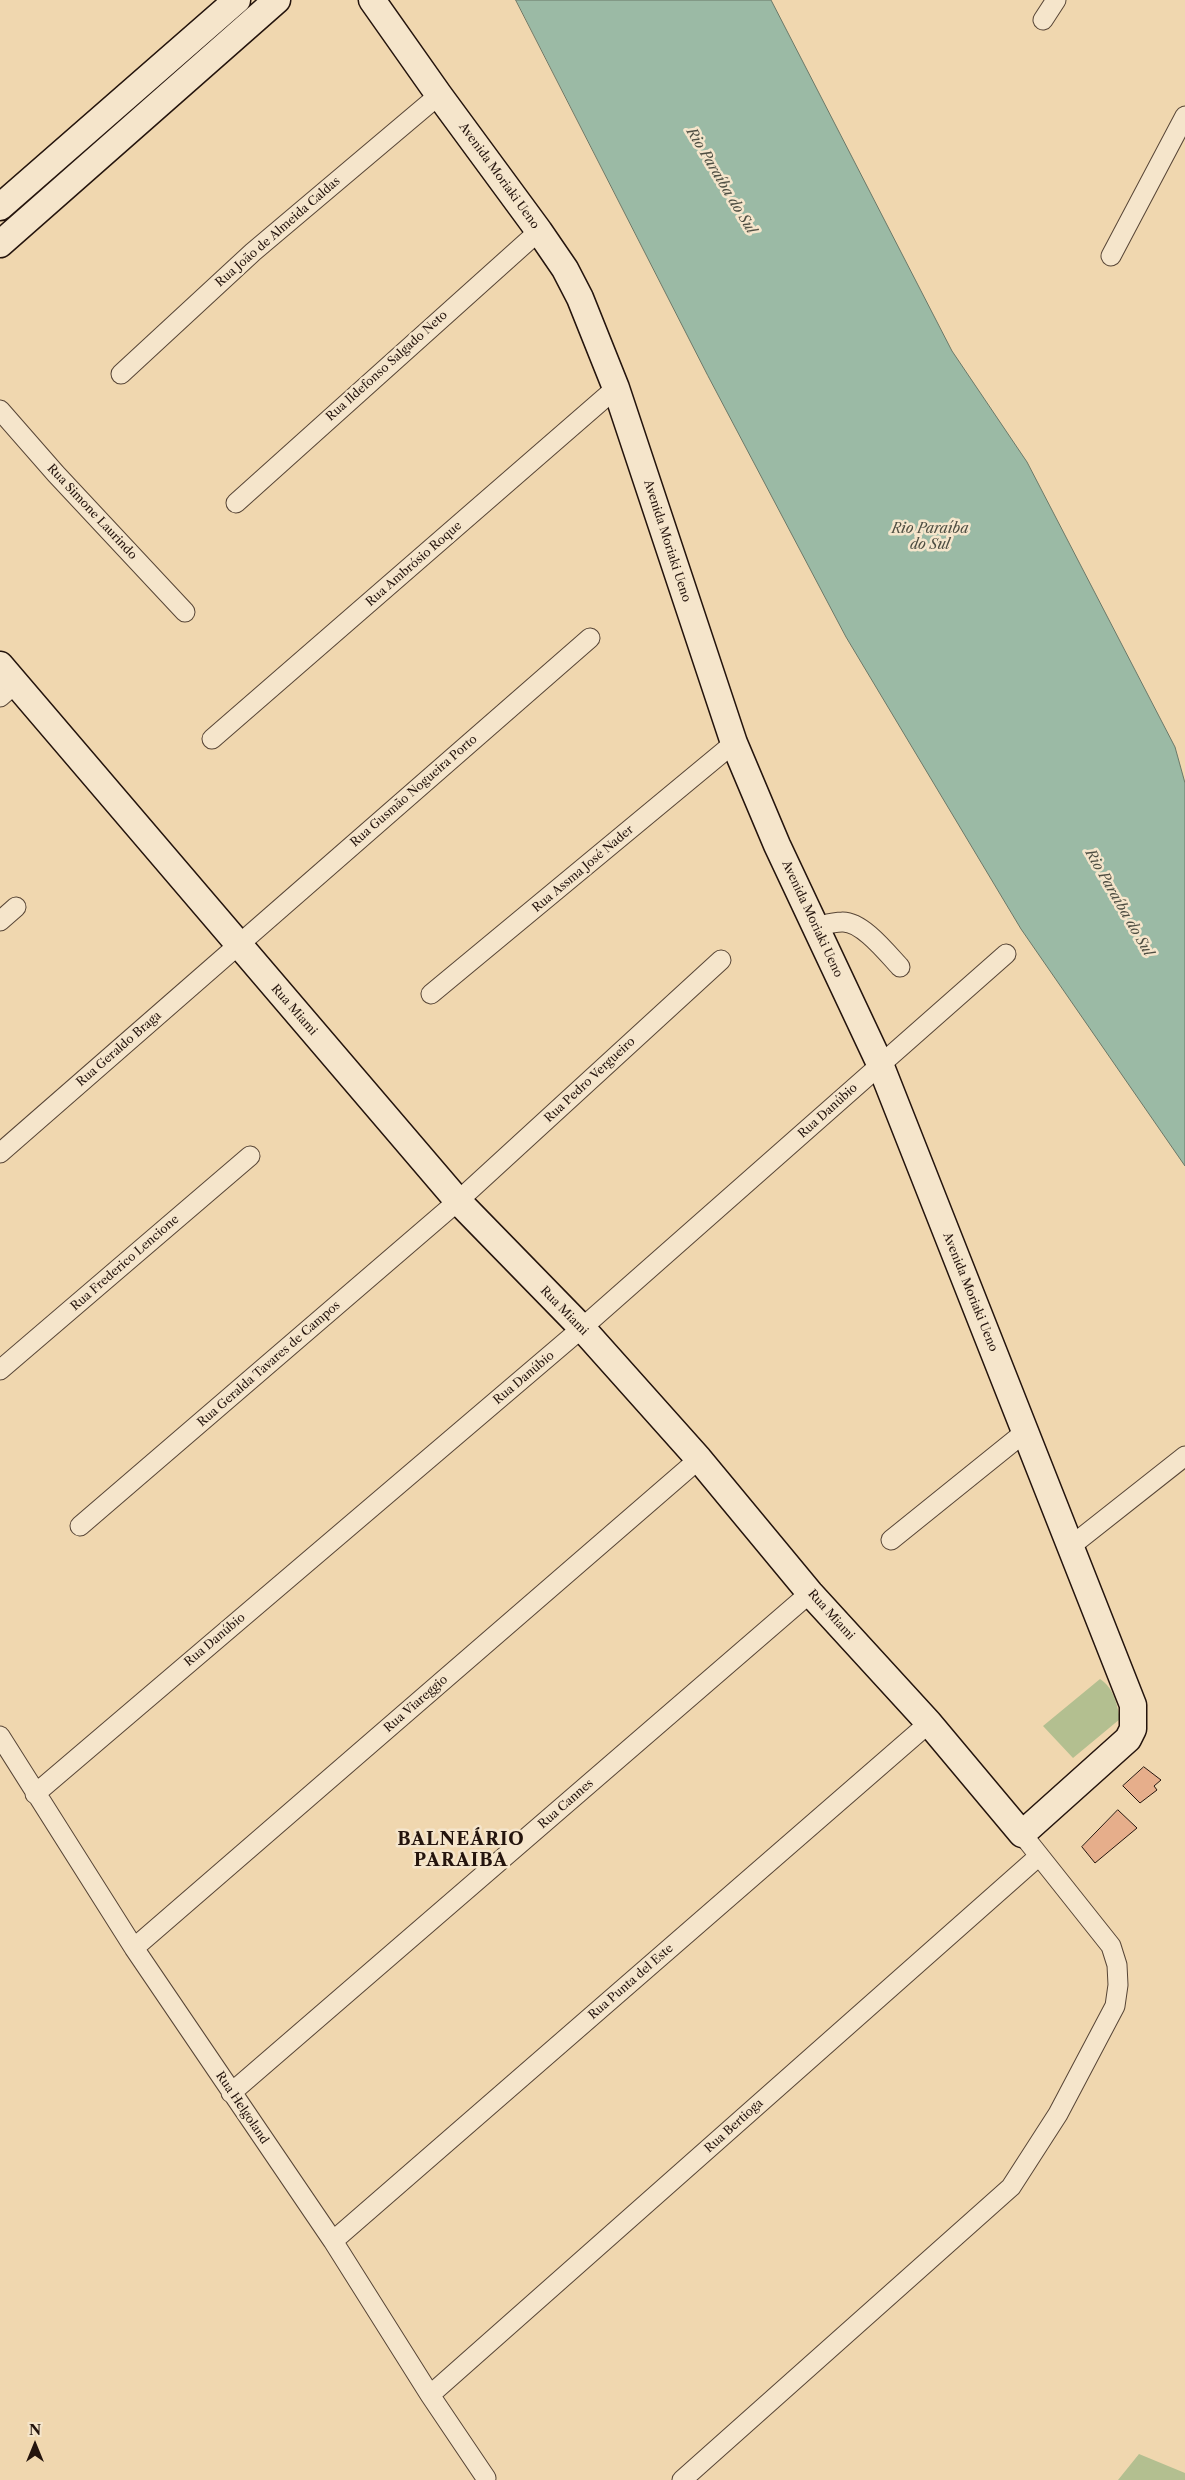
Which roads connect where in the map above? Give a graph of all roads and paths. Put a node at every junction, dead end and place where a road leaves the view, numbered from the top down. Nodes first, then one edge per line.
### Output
1 (237, 0) edge
2 (277, 0) edge
3 (372, 0) edge
4 (1056, 0) edge
5 (1043, 20) dead end
6 (439, 95) junction
7 (1185, 116) edge
8 (0, 207) edge
9 (539, 231) junction
10 (0, 244) edge
11 (1111, 256) dead end
12 (121, 374) dead end
13 (616, 388) junction
14 (0, 410) edge
15 (236, 502) dead end
16 (185, 612) dead end
17 (590, 638) dead end
18 (5, 682) edge
19 (212, 739) dead end
20 (734, 743) junction
21 (16, 907) dead end
22 (0, 921) edge
23 (815, 927) junction
24 (238, 945) junction
25 (1006, 954) dead end
26 (721, 960) dead end
27 (900, 967) dead end
28 (431, 994) dead end
29 (880, 1064) junction
30 (0, 1153) edge
31 (250, 1156) dead end
32 (458, 1201) junction
33 (582, 1328) junction
34 (0, 1370) edge
35 (1025, 1432) junction
36 (1185, 1456) edge
37 (699, 1459) junction
38 (80, 1526) dead end
39 (890, 1540) dead end
40 (1071, 1546) junction
41 (810, 1592) junction
42 (929, 1723) junction
43 (0, 1736) edge
44 (35, 1794) junction
45 (1022, 1834) junction
46 (1039, 1856) junction
47 (134, 1948) junction
48 (231, 2093) junction
49 (333, 2241) junction
50 (430, 2395) junction
51 (486, 2478) dead end
52 (682, 2480) edge

1 - 8 street
2 - 10 street
3 - 6 street, Avenida Moriaki Ueno
4 - 5 street
6 - 9 street, Avenida Moriaki Ueno
6 - 12 street, Rua João de Almeida Caldas
7 - 11 street
9 - 13 street, Avenida Moriaki Ueno
9 - 15 street, Rua Ildefonso Salgado Neto
13 - 19 street, Rua Ambrósio Roque
13 - 20 street, Avenida Moriaki Ueno
14 - 16 street, Rua Simone Laurindo
17 - 24 street, Rua Gusmão Nogueira Porto
18 - 24 street, Rua Miami
20 - 23 street, Avenida Moriaki Ueno
20 - 28 street, Rua Assma José Nader
21 - 22 street
23 - 27 street
23 - 29 street, Avenida Moriaki Ueno
24 - 30 street, Rua Geraldo Braga
24 - 32 street, Rua Miami
25 - 29 street, Rua Danúbio
26 - 32 street, Rua Pedro Vergueiro
29 - 33 street, Rua Danúbio
29 - 35 street, Avenida Moriaki Ueno
31 - 34 street, Rua Frederico Lencione
32 - 33 street, Rua Miami
32 - 38 street, Rua Geralda Tavares de Campos
33 - 37 street, Rua Miami
33 - 44 street, Rua Danúbio
35 - 39 street
35 - 40 street, Avenida Moriaki Ueno
36 - 40 street
37 - 41 street, Rua Miami
37 - 47 street, Rua Viareggio
40 - 45 street, Avenida Moriaki Ueno
41 - 42 street, Rua Miami
41 - 48 street, Rua Cannes
42 - 45 street, Rua Miami
42 - 49 street, Rua Punta del Este
43 - 44 street, Rua Helgoland
44 - 47 street, Rua Helgoland
45 - 46 street, Rua Miami
46 - 50 street, Rua Bertioga
46 - 52 street, Rua Miami
47 - 48 street, Rua Helgoland
48 - 49 street, Rua Helgoland
49 - 50 street, Rua Helgoland
50 - 51 street, Rua Helgoland

